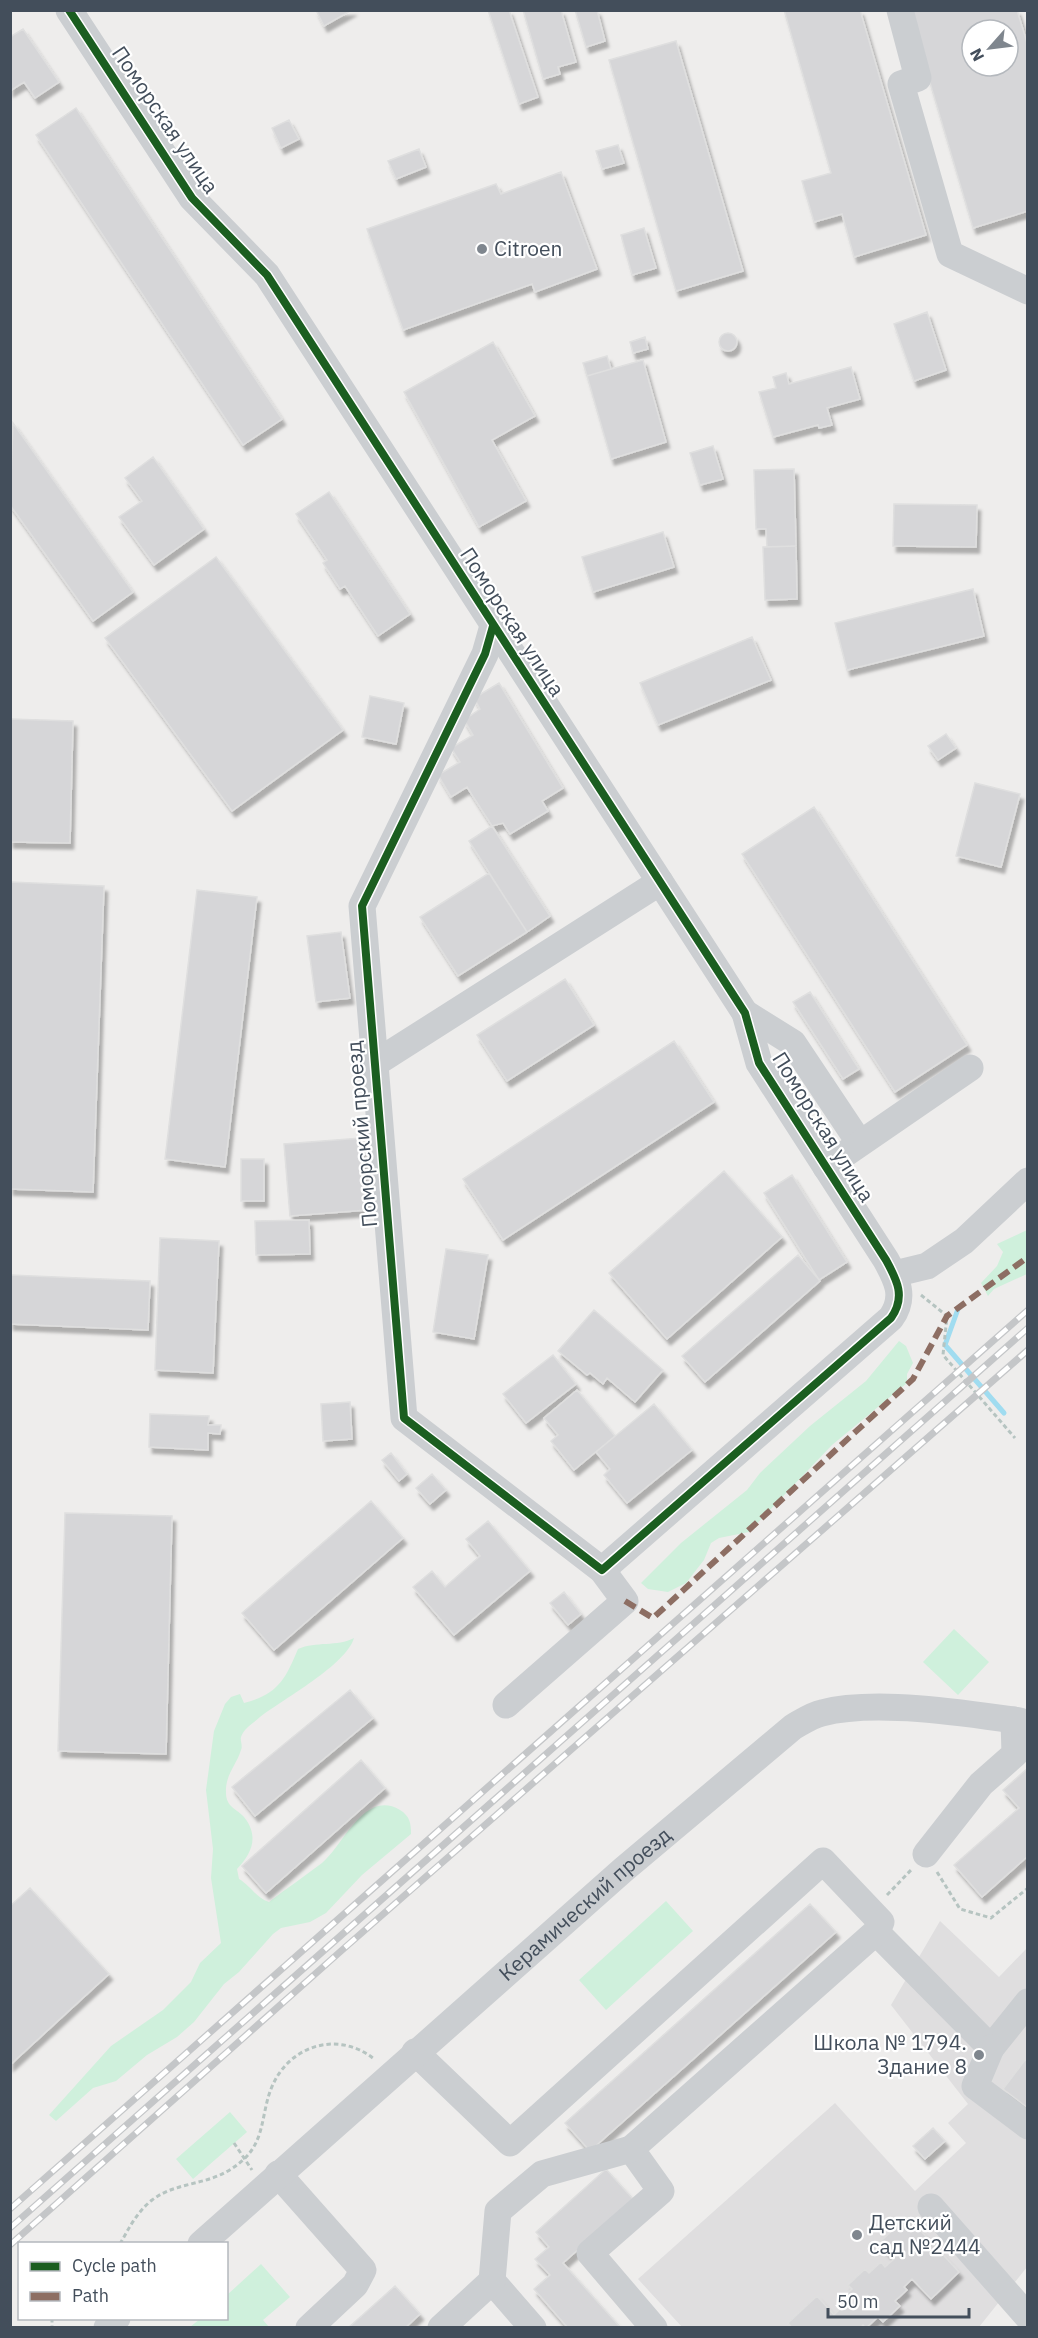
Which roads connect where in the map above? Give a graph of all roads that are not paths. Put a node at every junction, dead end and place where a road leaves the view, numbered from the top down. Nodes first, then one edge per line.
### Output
1 (69, 10) edge
2 (900, 10) edge
3 (1028, 291) edge
4 (494, 627) junction
5 (660, 882) junction
6 (745, 1013) junction
7 (374, 1064) junction
8 (970, 1068) dead end
9 (859, 1142) junction
10 (826, 1167) junction
11 (1028, 1181) edge
12 (894, 1274) junction
13 (603, 1570) junction
14 (506, 1705) dead end
15 (1021, 1722) edge
16 (926, 1854) road end
17 (874, 1921) junction
18 (1028, 2002) edge
19 (991, 2048) junction
20 (415, 2052) junction
21 (1028, 2126) edge
22 (510, 2143) junction
23 (632, 2149) junction
24 (265, 2172) junction
25 (542, 2174) junction
26 (931, 2207) dead end
27 (203, 2242) edge
28 (492, 2281) junction
29 (1028, 2317) edge
30 (309, 2328) edge
31 (441, 2328) edge
32 (533, 2328) edge
33 (654, 2328) edge

1 - 4 street, Поморская улица
2 - 3 street
4 - 5 street, Поморская улица
4 - 7 street, Поморский проезд
5 - 6 street, Поморская улица
5 - 7 street
6 - 9 street
6 - 10 street, Поморская улица
7 - 13 street, Поморский проезд
8 - 9 street
9 - 10 street
10 - 12 street, Поморская улица
11 - 12 street
12 - 13 street
13 - 14 street, Поморский проезд
15 - 16 street
15 - 20 street, Керамический проезд
17 - 19 street
17 - 22 street
17 - 23 street
18 - 19 street
19 - 21 street
20 - 22 street
20 - 24 street, Керамический проезд
22 - 25 street
23 - 25 street
23 - 33 street
24 - 27 street, Керамический проезд
24 - 30 street
25 - 28 street
26 - 29 street
28 - 31 street
28 - 32 street

